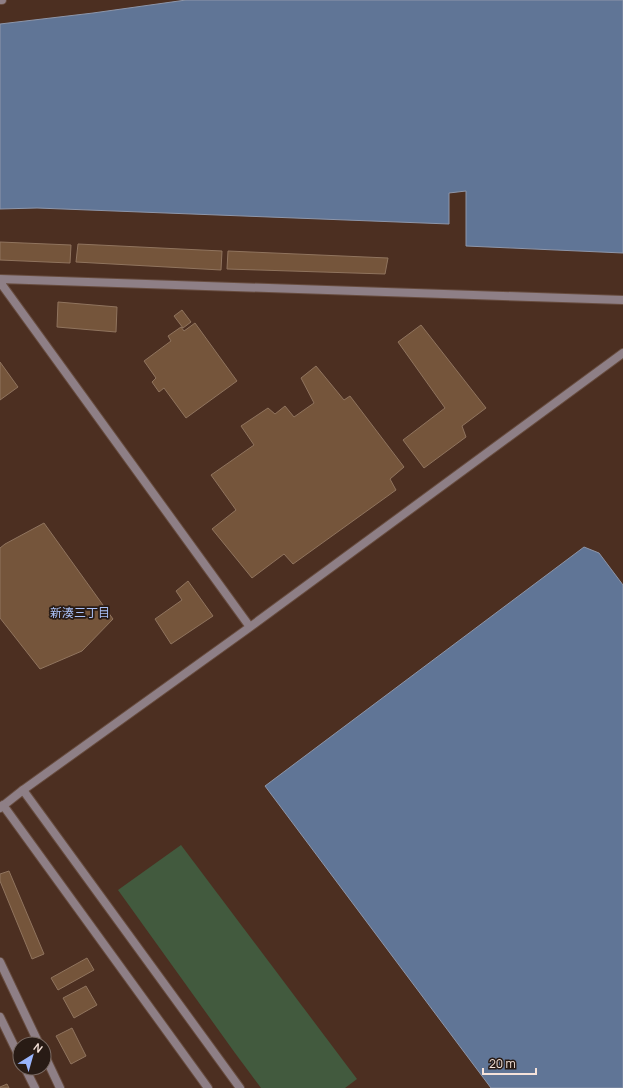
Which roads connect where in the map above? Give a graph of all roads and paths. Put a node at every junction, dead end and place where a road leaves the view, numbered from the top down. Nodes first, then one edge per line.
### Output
1 (0, 280) edge
2 (623, 300) edge
3 (623, 353) edge
4 (250, 627) junction
5 (23, 790) junction
6 (2, 806) edge
7 (0, 962) edge
8 (0, 1017) edge
9 (35, 1036) edge
10 (12, 1042) edge
11 (52, 1071) edge
12 (29, 1076) edge
13 (35, 1088) edge
14 (60, 1088) edge
15 (208, 1088) edge
16 (240, 1088) edge

1 - 2 street
1 - 4 street
3 - 4 street
4 - 5 street
5 - 6 street
5 - 16 street
6 - 15 street
7 - 9 street
8 - 10 street
11 - 14 street
12 - 13 street

